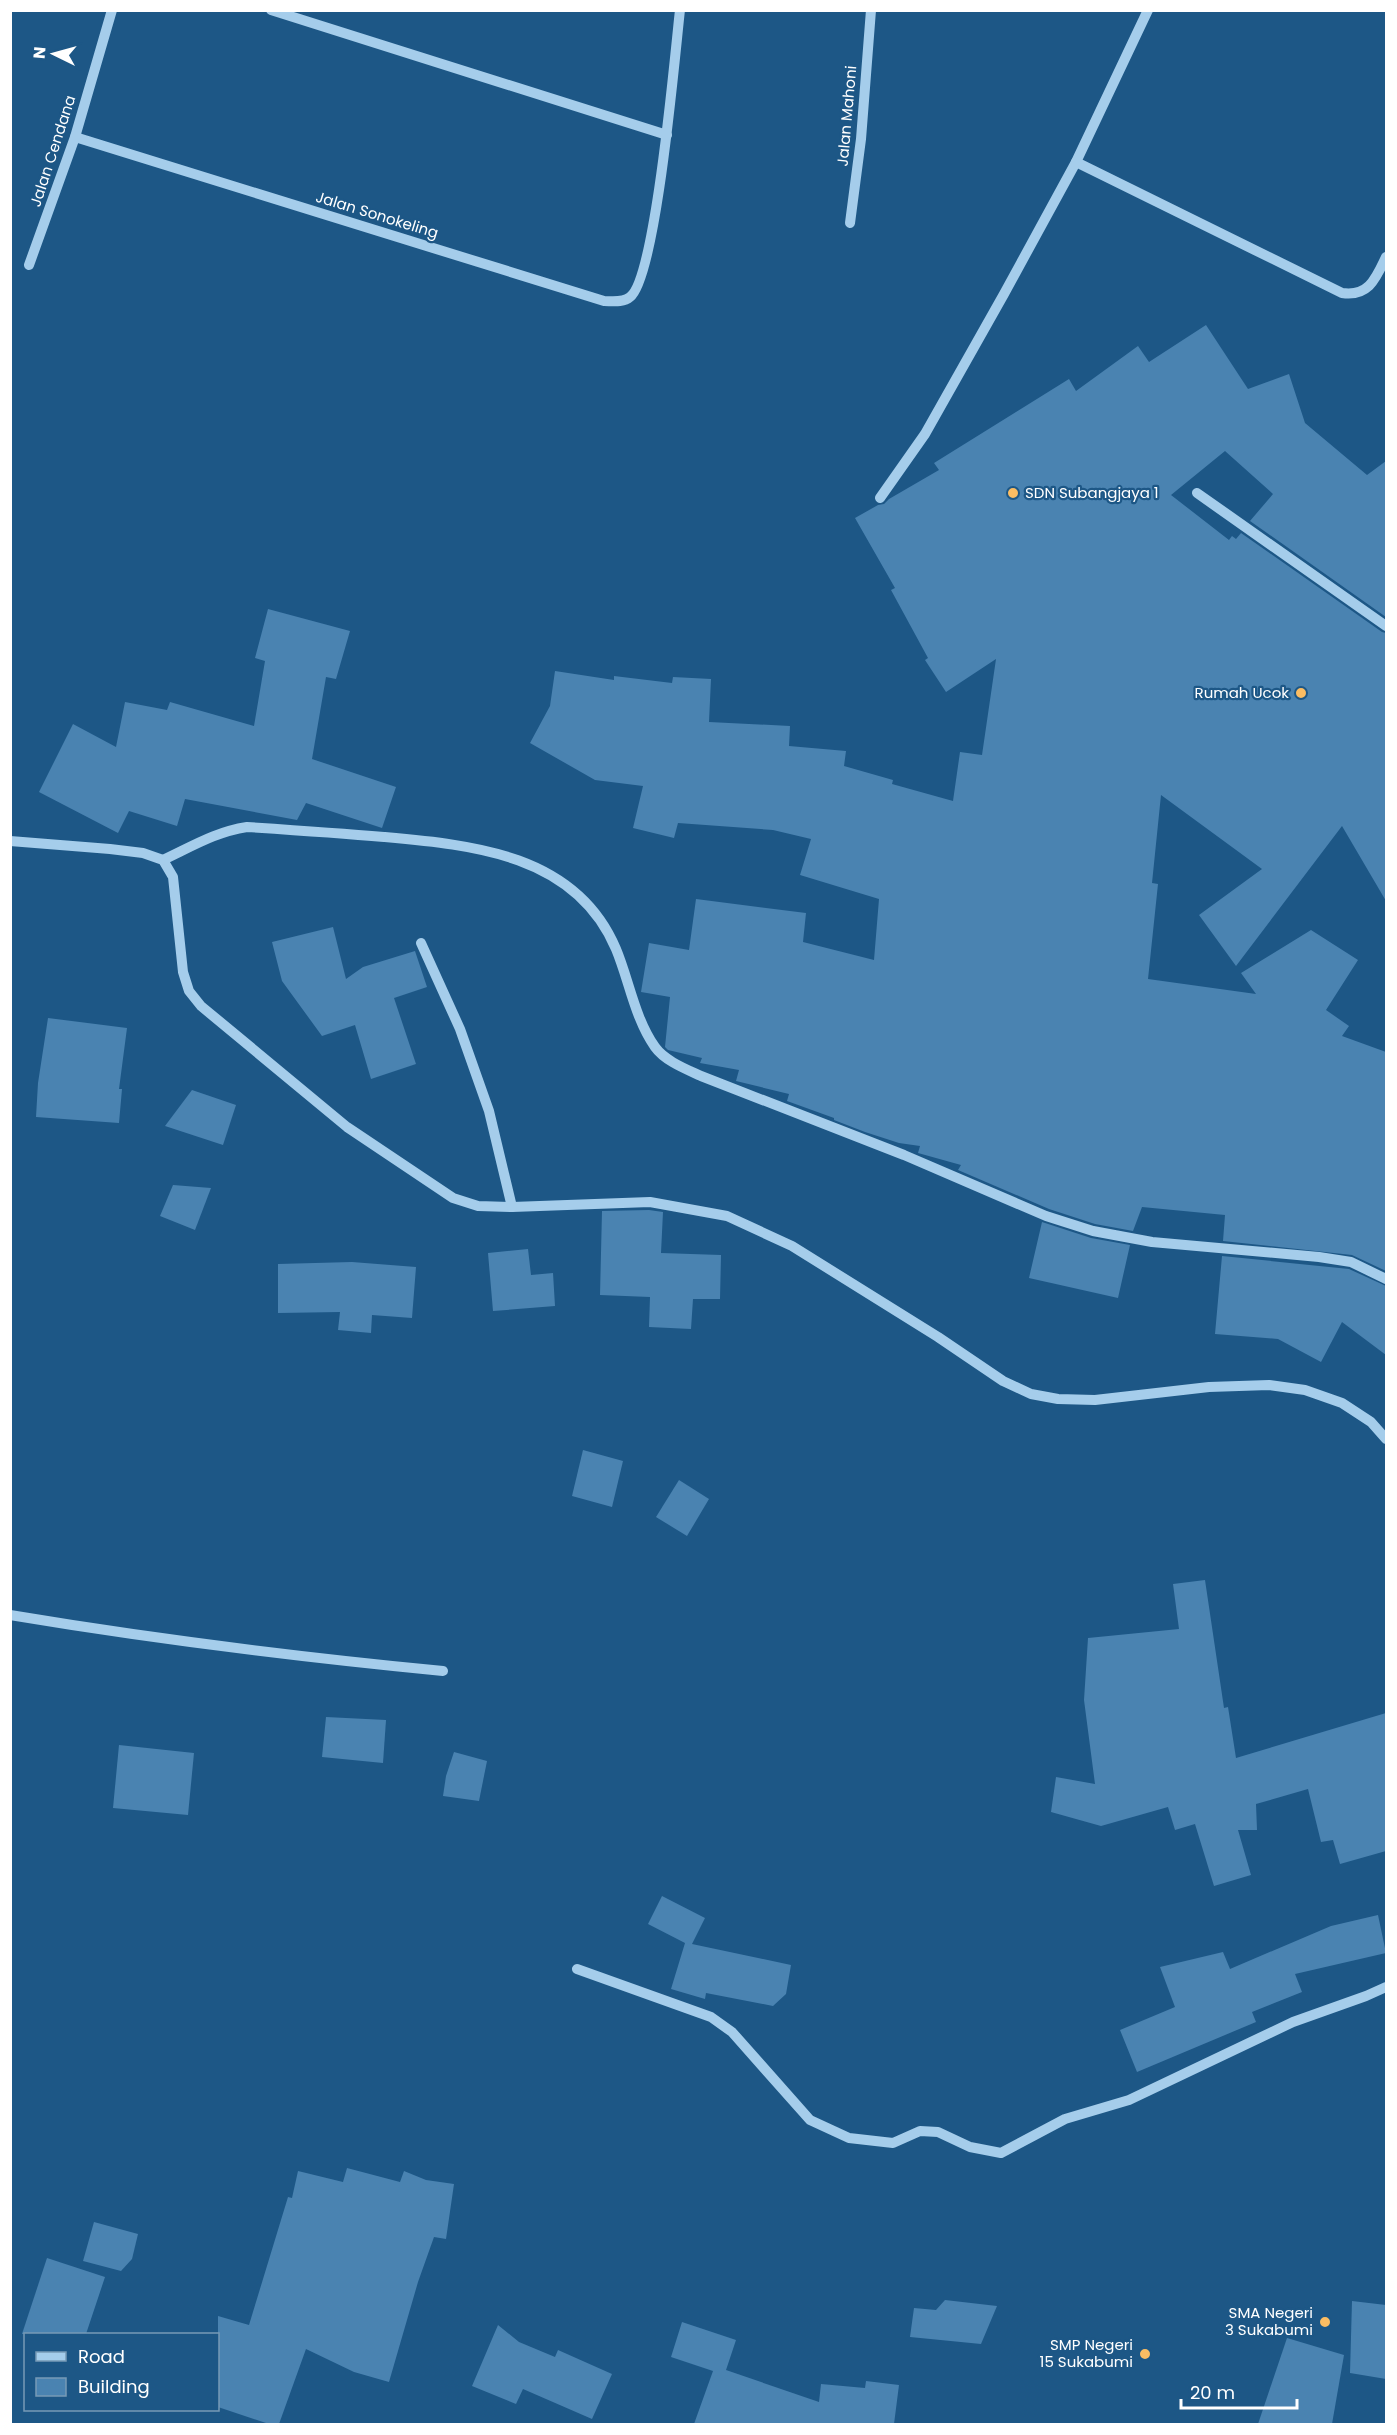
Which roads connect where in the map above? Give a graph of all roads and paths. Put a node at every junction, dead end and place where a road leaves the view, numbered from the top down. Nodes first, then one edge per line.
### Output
1 (112, 10) edge
2 (271, 10) edge
3 (680, 10) edge
4 (871, 10) edge
5 (1148, 10) edge
6 (667, 135) junction
7 (75, 137) junction
8 (1076, 162) junction
9 (850, 223) dead end
10 (1386, 257) edge
11 (30, 266) dead end
12 (1197, 493) dead end
13 (880, 498) dead end
14 (1386, 626) edge
15 (10, 841) edge
16 (164, 860) junction
17 (421, 943) dead end
18 (512, 1207) junction
19 (1386, 1279) edge
20 (1386, 1439) edge
21 (10, 1615) edge
22 (443, 1671) dead end
23 (577, 1970) dead end
24 (1386, 1987) edge

1 - 7 street, Jalan Cendana
2 - 6 street
3 - 6 street
4 - 9 street, Jalan Mahoni
5 - 8 street
6 - 7 street, Jalan Sonokeling
7 - 11 street, Jalan Cendana
8 - 10 street
8 - 13 street
12 - 14 street
15 - 16 street
16 - 18 street
16 - 19 street
17 - 18 street
18 - 20 street
21 - 22 street
23 - 24 street

